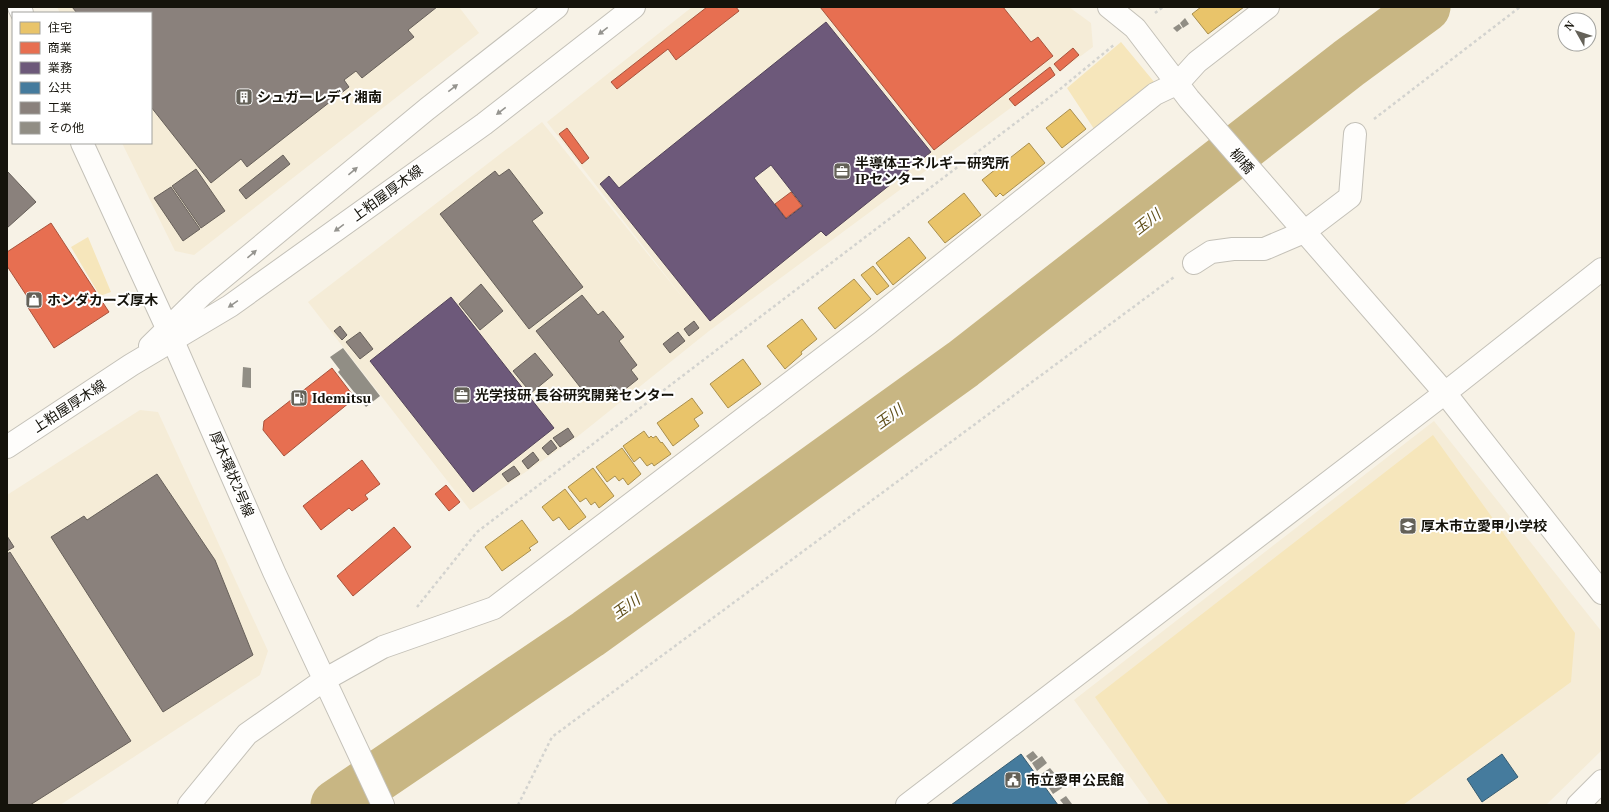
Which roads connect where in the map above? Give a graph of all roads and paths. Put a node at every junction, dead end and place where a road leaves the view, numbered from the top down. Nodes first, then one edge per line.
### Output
1 (558, 7) edge
2 (634, 7) edge
3 (1108, 7) edge
4 (1268, 7) edge
5 (1520, 7) edge
6 (1135, 28) junction
7 (1183, 91) junction
8 (1355, 134) joint
9 (82, 144) edge
10 (1300, 227) junction
11 (1194, 263) joint
12 (1602, 269) edge
13 (170, 335) junction
14 (1445, 393) junction
15 (7, 447) edge
16 (1602, 593) edge
17 (413, 611) dead end
18 (327, 686) junction
19 (1602, 781) edge
20 (189, 805) edge
21 (383, 805) edge
22 (518, 805) edge
23 (907, 805) edge
24 (1578, 805) edge

13 -> 1 street, 上粕屋厚木線
2 -> 13 street, 上粕屋厚木線
3 - 6 street, 柳橋
4 - 7 street
5 - 8 path
6 - 7 street, 柳橋
6 - 17 path
7 - 10 street, 柳橋
7 - 18 street
8 - 10 street
9 - 13 street, 厚木環状2号線
10 - 11 street
10 - 14 street, 柳橋
11 - 22 path
12 - 14 street
13 - 15 street, 上粕屋厚木線
13 - 18 street, 厚木環状2号線
14 - 16 street, 柳橋
14 - 23 street
18 - 20 street
18 - 21 street, 厚木環状2号線
19 - 24 street

